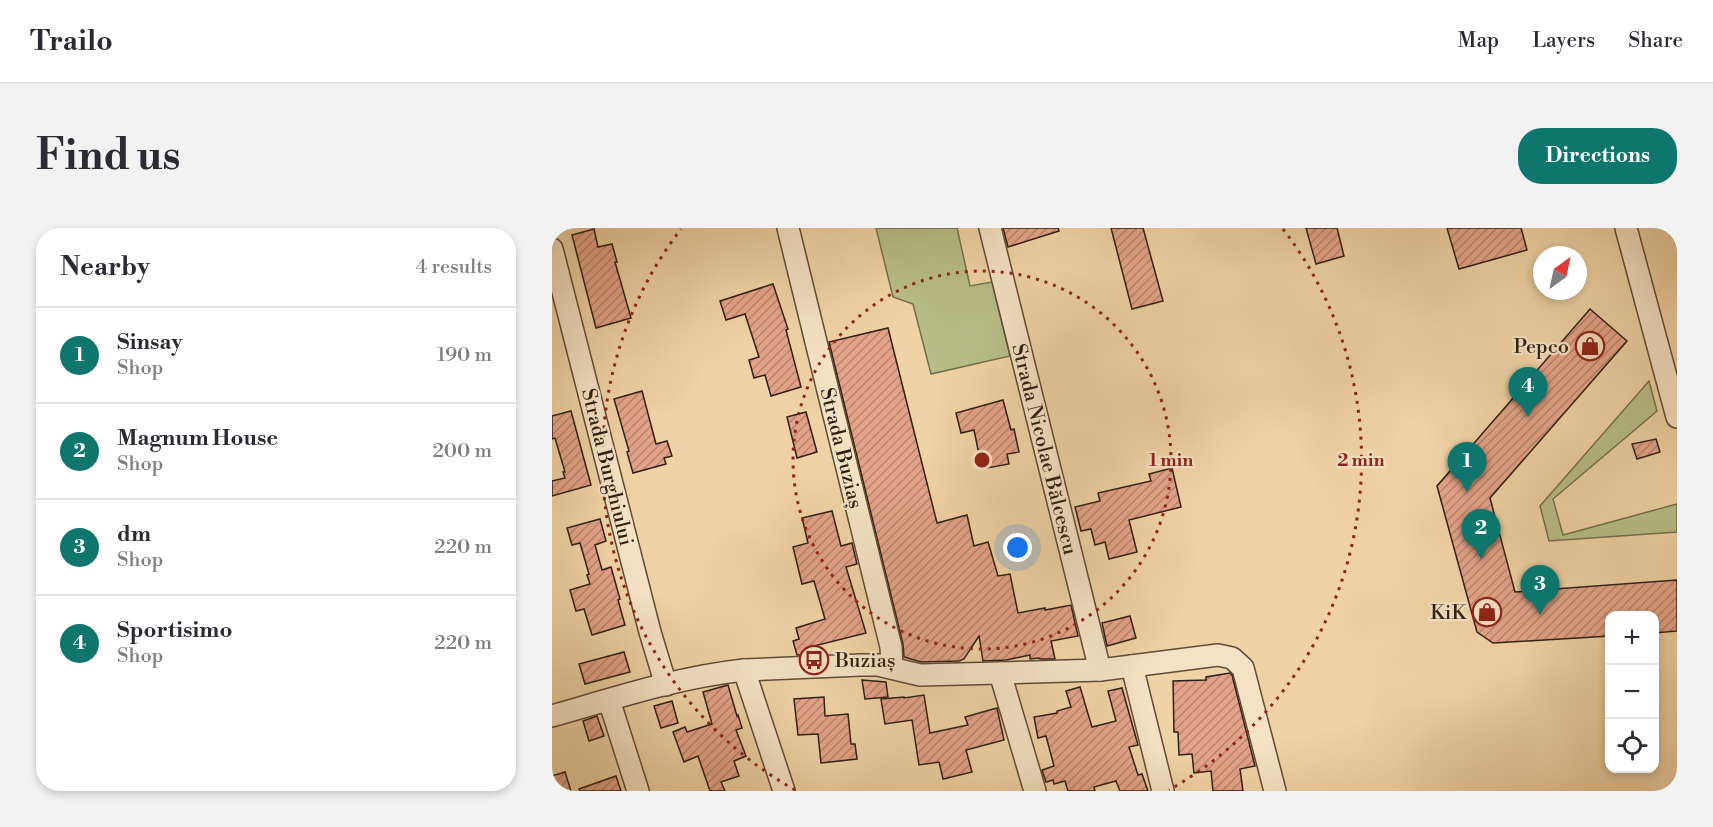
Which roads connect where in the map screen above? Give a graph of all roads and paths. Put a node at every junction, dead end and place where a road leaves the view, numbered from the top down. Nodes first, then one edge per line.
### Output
1 (788, 228) edge
2 (990, 228) edge
3 (1626, 228) edge
4 (552, 249) edge
5 (1677, 417) edge
6 (1132, 666) junction
7 (892, 668) junction
8 (744, 670) junction
9 (1100, 670) junction
10 (1000, 673) junction
11 (666, 685) junction
12 (609, 700) junction
13 (552, 716) edge
14 (638, 791) edge
15 (784, 791) edge
16 (1035, 791) edge
17 (1164, 791) edge
18 (1275, 791) edge

1 - 7 street, Strada Buziaș
2 - 9 street, Strada Nicolae Bălcescu
3 - 5 street
4 - 11 street, Strada Burghiului
6 - 9 street
6 - 17 street
6 - 18 street
7 - 8 street
7 - 10 street
8 - 11 street
8 - 15 street
9 - 10 street
10 - 16 street
11 - 12 street
12 - 13 street
12 - 14 street

